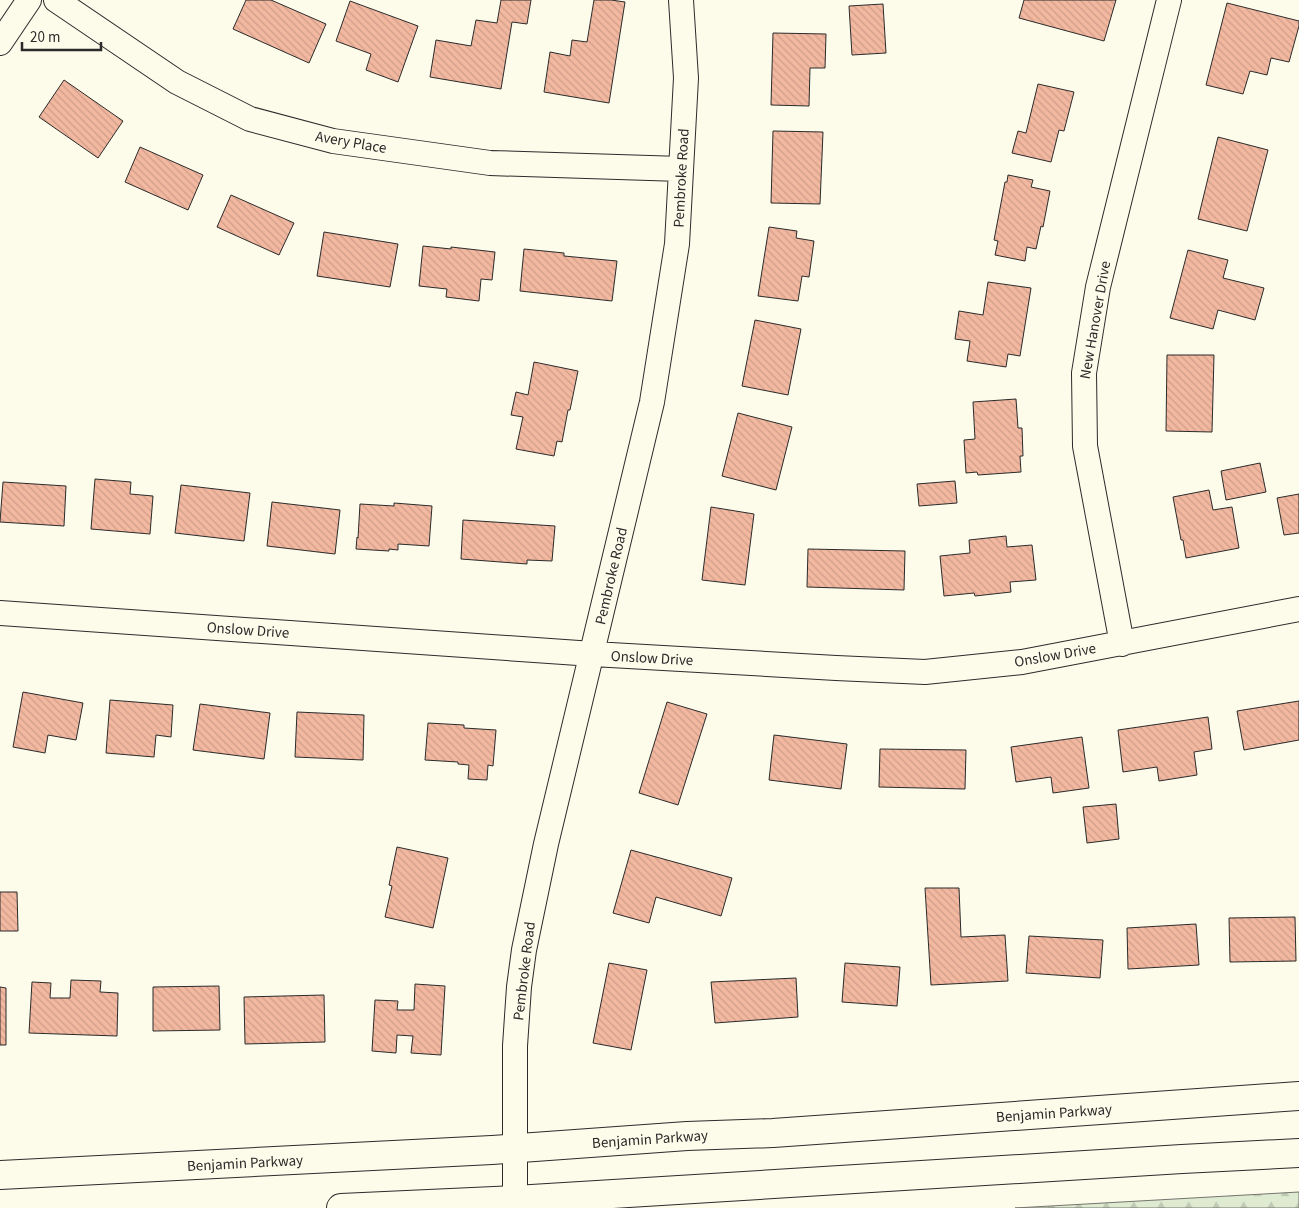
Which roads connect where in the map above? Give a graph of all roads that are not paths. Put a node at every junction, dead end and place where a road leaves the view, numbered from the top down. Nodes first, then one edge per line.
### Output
1 (29, 0) edge
2 (56, 0) edge
3 (681, 0) edge
4 (1169, 0) edge
5 (0, 43) edge
6 (681, 169) junction
7 (1299, 609) edge
8 (0, 613) edge
9 (1122, 644) junction
10 (593, 654) junction
11 (1299, 1096) edge
12 (515, 1149) junction
13 (1299, 1153) edge
14 (0, 1175) edge
15 (515, 1204) edge
16 (341, 1208) edge

1 - 5 street
2 - 6 street, Avery Place
3 - 6 street, Pembroke Road
4 - 9 street, New Hanover Drive
6 - 10 street, Pembroke Road
7 - 9 street, Onslow Drive
8 - 10 street, Onslow Drive
9 - 10 street, Onslow Drive
10 - 12 street, Pembroke Road
11 - 12 highway, Benjamin Parkway
12 - 14 highway, Benjamin Parkway
12 - 15 street, Pembroke Road
13 - 15 highway
15 - 16 highway

